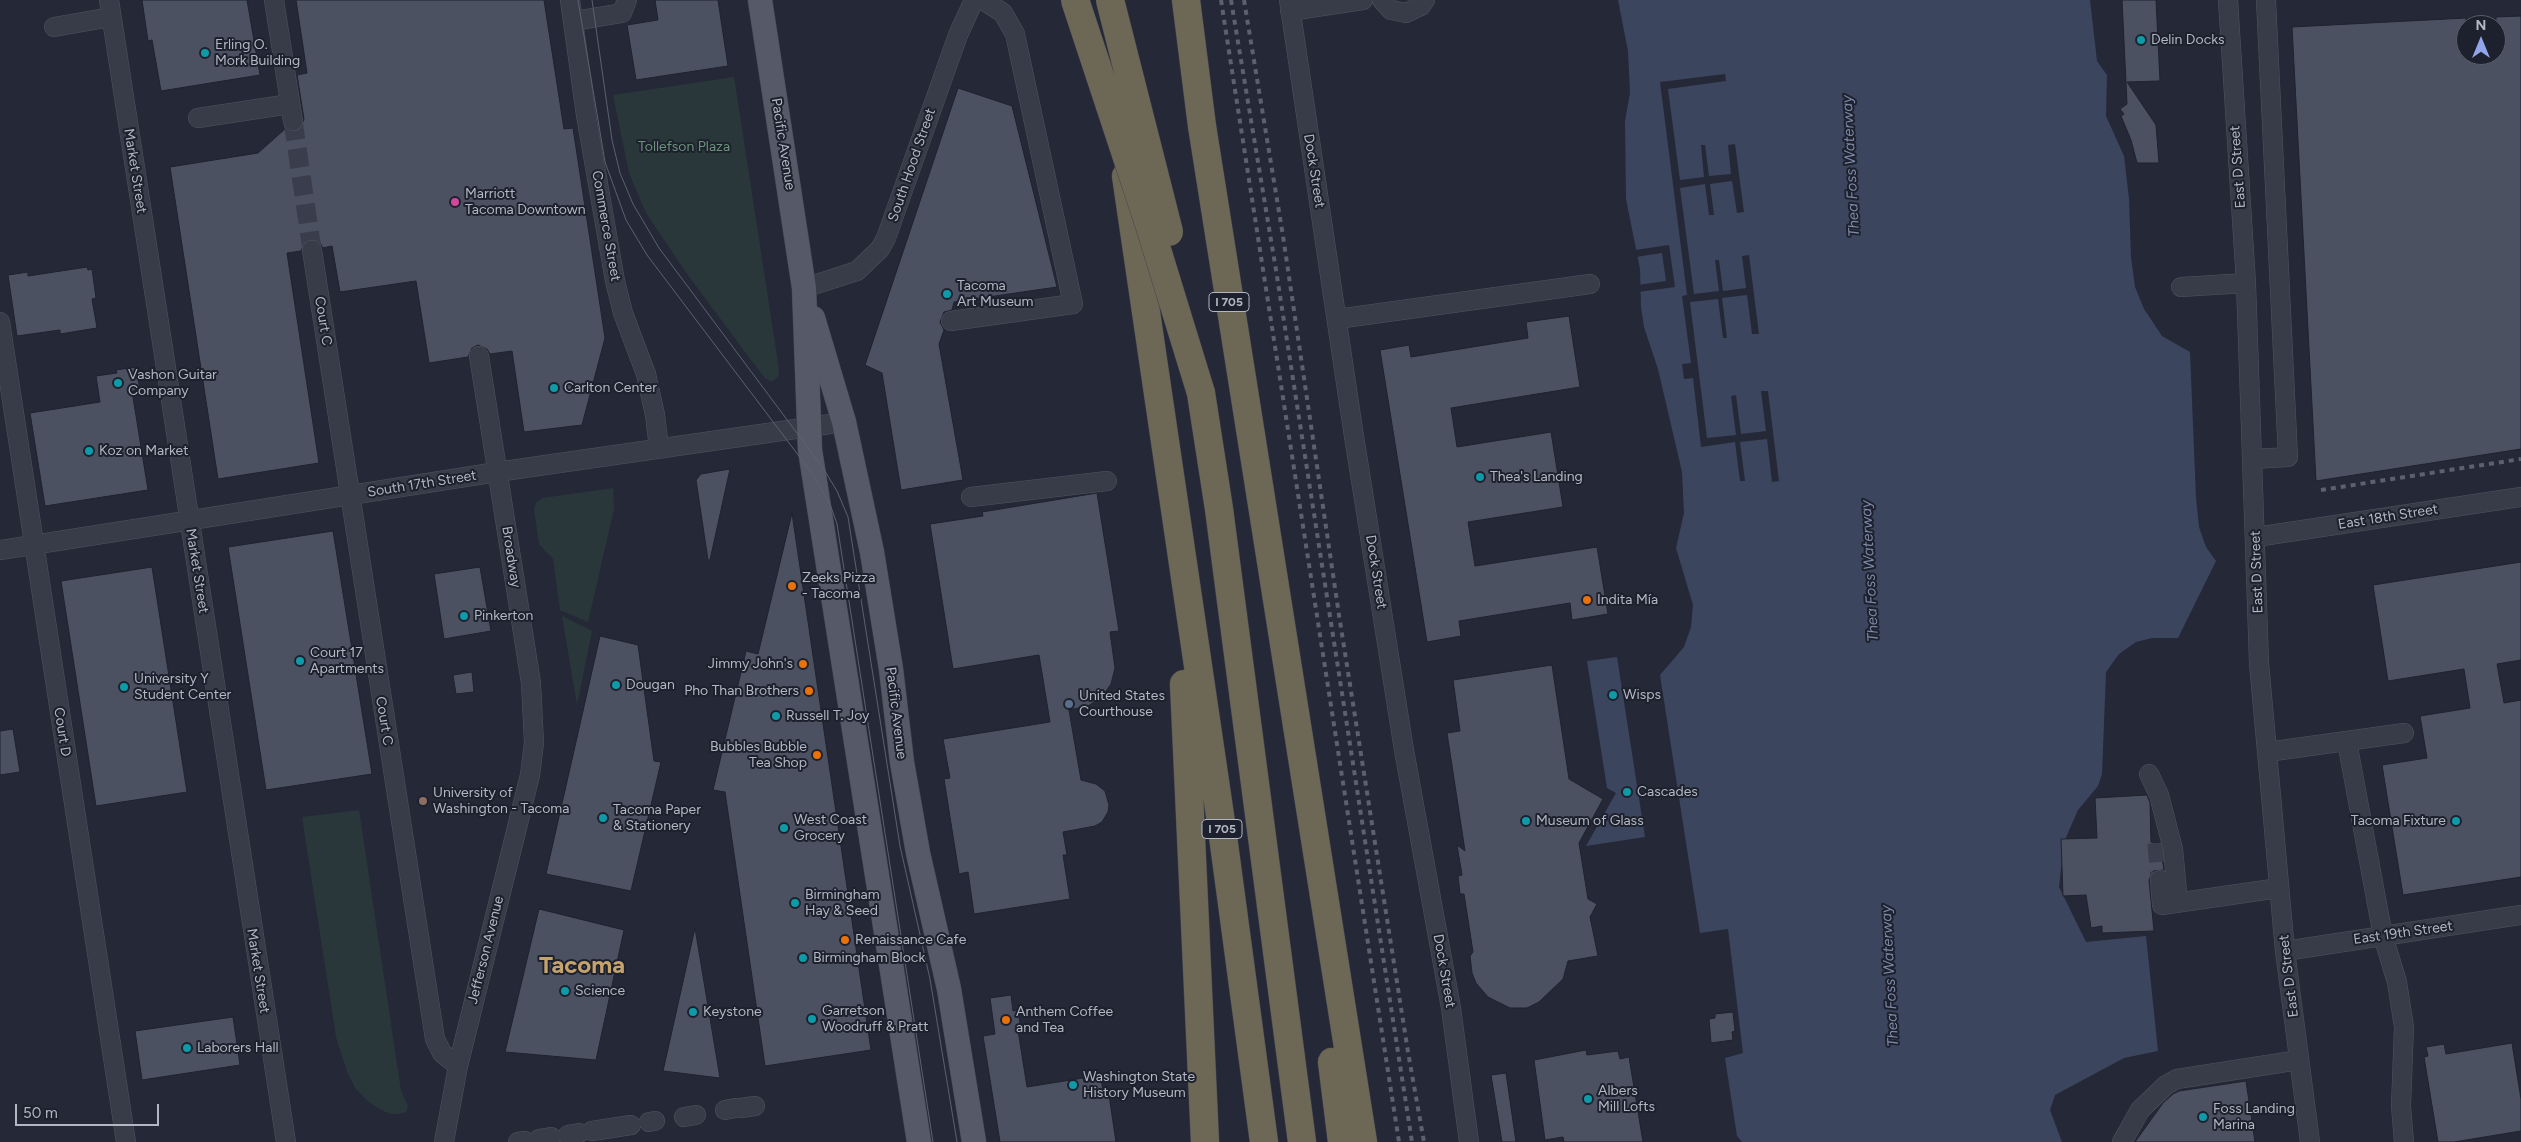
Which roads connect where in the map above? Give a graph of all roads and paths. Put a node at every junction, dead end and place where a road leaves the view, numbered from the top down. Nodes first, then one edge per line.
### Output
1 (274, 0) edge
2 (570, 0) edge
3 (627, 0) edge
4 (760, 0) edge
5 (974, 0) edge
6 (983, 0) edge
7 (1075, 0) edge
8 (1111, 0) edge
9 (1186, 0) edge
10 (1363, 0) edge
11 (1382, 0) edge
12 (1425, 0) edge
13 (2228, 0) edge
14 (2266, 0) edge
15 (1289, 5) edge
16 (110, 9) edge
17 (574, 21) junction
18 (54, 27) dead end
19 (198, 118) dead end
20 (312, 250) tunnel mouth
21 (1590, 284) dead end
22 (2246, 284) junction
23 (2181, 287) dead end
24 (804, 288) junction
25 (1336, 319) junction
26 (950, 321) dead end
27 (0, 322) edge
28 (479, 356) dead end
29 (1200, 393) junction
30 (844, 422) junction
31 (807, 428) junction
32 (659, 448) junction
33 (2253, 459) junction
34 (497, 472) junction
35 (1107, 481) dead end
36 (349, 496) junction
37 (971, 497) dead end
38 (2521, 497) edge
39 (1174, 517) junction
40 (190, 520) junction
41 (2256, 537) junction
42 (34, 544) junction
43 (0, 550) edge
44 (1277, 604) junction
45 (2404, 733) dead end
46 (2346, 742) junction
47 (2267, 752) junction
48 (533, 760) joint
49 (2148, 774) dead end
50 (2163, 814) junction
51 (2158, 843) tunnel mouth
52 (2160, 880) tunnel mouth
53 (2279, 888) junction
54 (2170, 903) junction
55 (2521, 915) edge
56 (2383, 936) junction
57 (2285, 951) junction
58 (2299, 1060) junction
59 (458, 1066) junction
60 (688, 1116) dead end
61 (553, 1137) edge
62 (126, 1142) edge
63 (286, 1142) edge
64 (444, 1142) edge
65 (920, 1142) edge
66 (974, 1142) edge
67 (1205, 1142) edge
68 (1264, 1142) edge
69 (1302, 1142) edge
70 (1342, 1142) edge
71 (1363, 1142) edge
72 (1469, 1142) edge
73 (2122, 1142) edge
74 (2310, 1142) edge
75 (2404, 1142) edge

1 - 19 street
2 - 17 street, Commerce Street
3 - 17 street
4 - 24 main road, Pacific Avenue
5 - 24 street, South Hood Street
6 - 26 street
7 - 29 highway, bridge
8 - 29 highway, bridge
8 - 39 highway, I 705
9 - 44 highway, I 705
10 - 15 street
11 - 12 street
13 - 22 street, East D Street
14 - 33 street
15 - 25 street, Dock Street
16 - 18 street
16 - 40 street, Market Street
17 - 32 street, Commerce Street
20 - 36 street, Court C
21 - 25 street
22 - 23 street
22 - 33 street, East D Street
24 - 30 main road, Pacific Avenue
24 - 31 main road, Pacific Avenue
25 - 72 street, Dock Street
27 - 42 street, Court D
28 - 34 street, Broadway
29 - 69 highway
30 - 31 street, South 17th Street
30 - 66 main road, Pacific Avenue
31 - 32 street, South 17th Street
31 - 65 main road, Pacific Avenue
32 - 34 street, South 17th Street
33 - 41 street, East D Street
34 - 36 street, South 17th Street
34 - 48 street, Broadway
35 - 37 street
36 - 40 street, South 17th Street
36 - 59 street, Court C
38 - 41 street, East 18th Street
39 - 67 highway
39 - 68 highway, I 705
40 - 42 street, South 17th Street
40 - 63 street, Market Street
41 - 47 street, East D Street
42 - 43 street, South 17th Street
42 - 62 street, Court D
44 - 70 highway, I 705
44 - 71 highway
45 - 46 street
46 - 47 street
46 - 56 street
47 - 53 street, East D Street
48 - 59 street, Jefferson Avenue
49 - 50 street
50 - 51 street
50 - 54 street
52 - 54 street
53 - 54 street
53 - 57 street, East D Street
55 - 56 street, East 19th Street
56 - 57 street, East 19th Street
56 - 75 street
57 - 58 street, East D Street
58 - 73 street
58 - 74 street, East D Street
59 - 64 street, Jefferson Avenue
60 - 61 street

